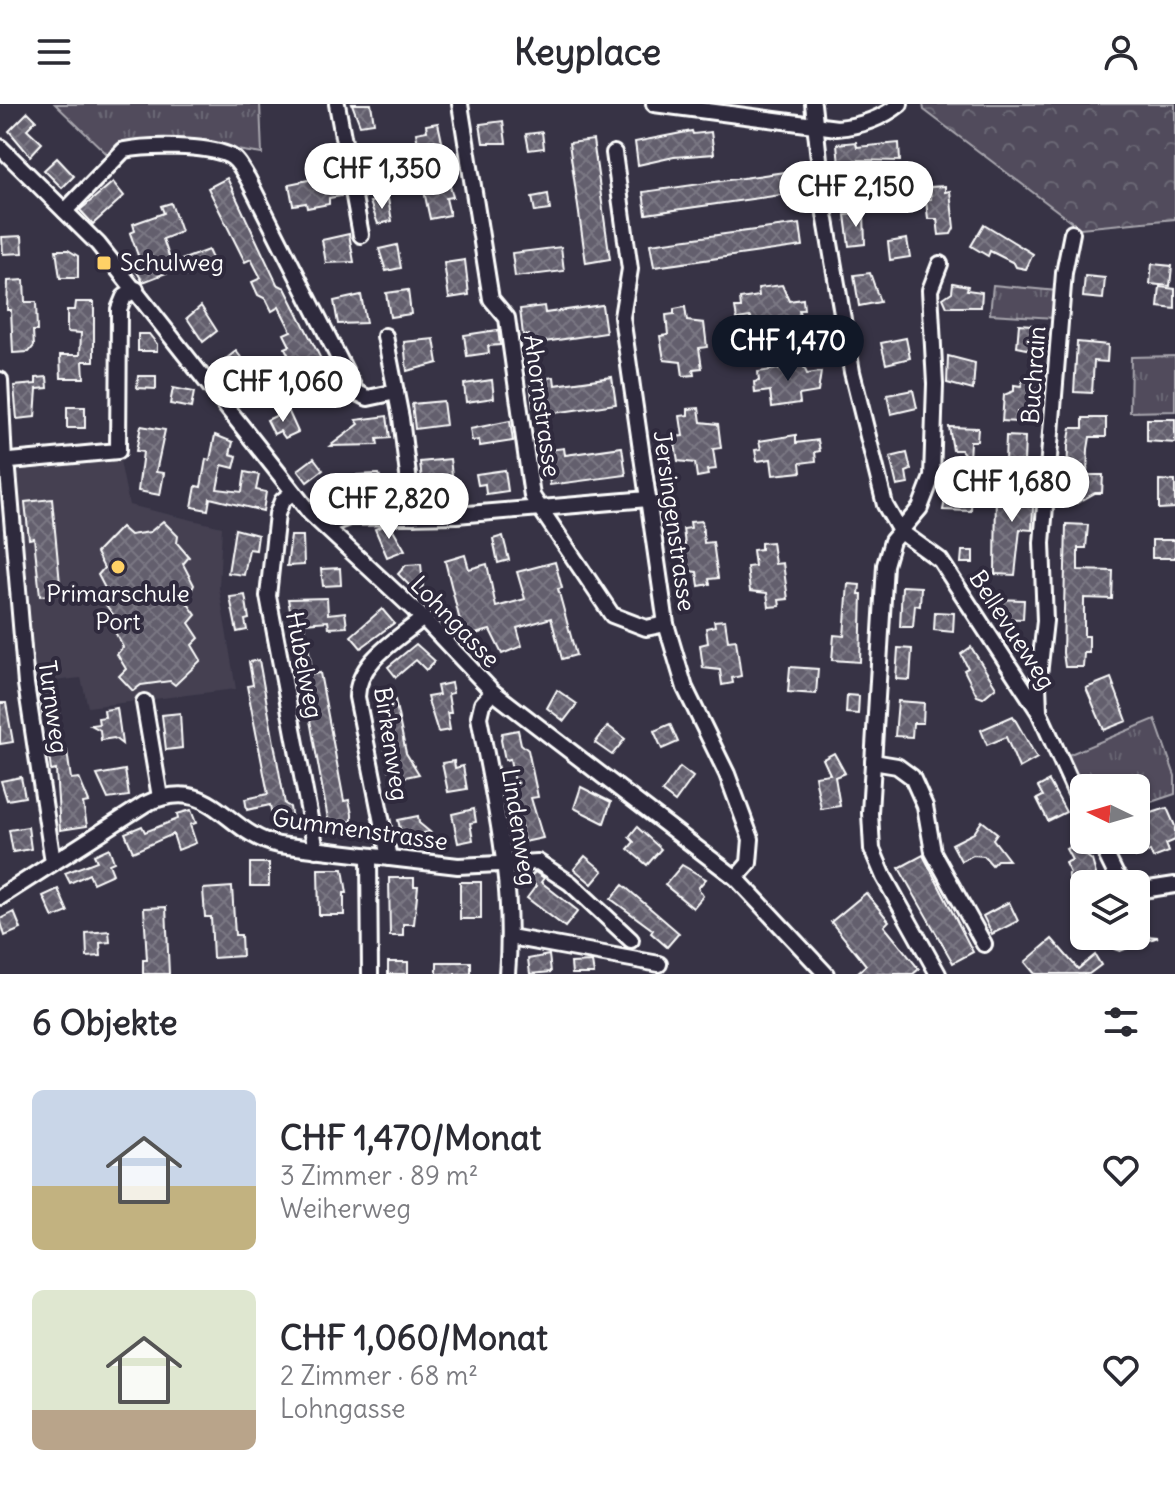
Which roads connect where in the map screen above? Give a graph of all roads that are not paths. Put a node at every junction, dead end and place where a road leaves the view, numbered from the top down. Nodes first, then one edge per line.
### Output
1 (337, 104) edge
2 (460, 104) edge
3 (654, 104) edge
4 (813, 104) edge
5 (900, 104) edge
6 (815, 127) junction
7 (0, 147) edge
8 (614, 153) dead end
9 (65, 211) junction
10 (1072, 233) dead end
11 (361, 235) dead end
12 (940, 264) dead end
13 (136, 289) junction
14 (385, 336) dead end
15 (0, 380) edge
16 (396, 392) junction
17 (2, 462) edge
18 (292, 493) junction
19 (648, 499) junction
20 (541, 509) junction
21 (413, 516) junction
22 (325, 526) junction
23 (900, 531) junction
24 (423, 618) junction
25 (666, 624) junction
26 (493, 692) junction
27 (144, 702) dead end
28 (1039, 712) junction
29 (873, 762) junction
30 (1070, 780) edge
31 (160, 797) junction
32 (316, 850) junction
33 (369, 857) junction
34 (389, 858) junction
35 (53, 862) junction
36 (506, 866) junction
37 (736, 878) junction
38 (1175, 885) edge
39 (1150, 889) edge
40 (0, 897) edge
41 (510, 937) junction
42 (631, 940) dead end
43 (984, 944) dead end
44 (659, 964) dead end
45 (370, 974) edge
46 (507, 974) edge
47 (826, 974) edge
48 (938, 974) edge

1 - 11 street
2 - 20 street, Ahornstrasse
3 - 6 street
4 - 6 street
5 - 6 street
6 - 23 street
7 - 9 street, Lohngasse
8 - 19 street, Jersingenstrasse
9 - 13 street, Lohngasse
9 - 16 street
10 - 28 street, Buchrain
12 - 23 street
13 - 17 street
13 - 18 street, Lohngasse
14 - 16 street
15 - 17 street, Turnweg
16 - 21 street
17 - 35 street, Turnweg
18 - 22 street, Lohngasse
18 - 32 street, Hubelweg
19 - 20 street
19 - 25 street, Jersingenstrasse
20 - 21 street
20 - 25 street, Ahornstrasse
21 - 22 street
22 - 24 street, Lohngasse
23 - 28 street, Bellevueweg
23 - 29 street
24 - 26 street, Lohngasse
24 - 34 street, Birkenweg
25 - 37 street, Jersingenstrasse
26 - 36 street, Lindenweg
26 - 37 street, Lohngasse
27 - 31 street
28 - 30 street, Bellevueweg
29 - 43 street
29 - 48 street
31 - 32 street, Gummenstrasse
31 - 35 street
32 - 33 street, Gummenstrasse
33 - 34 street, Gummenstrasse
33 - 45 street
34 - 36 street, Gummenstrasse
35 - 40 street
36 - 41 street, Lindenweg
36 - 42 street, Gummenstrasse
37 - 47 street, Lohngasse
38 - 39 street
41 - 44 street
41 - 46 street, Lindenweg

